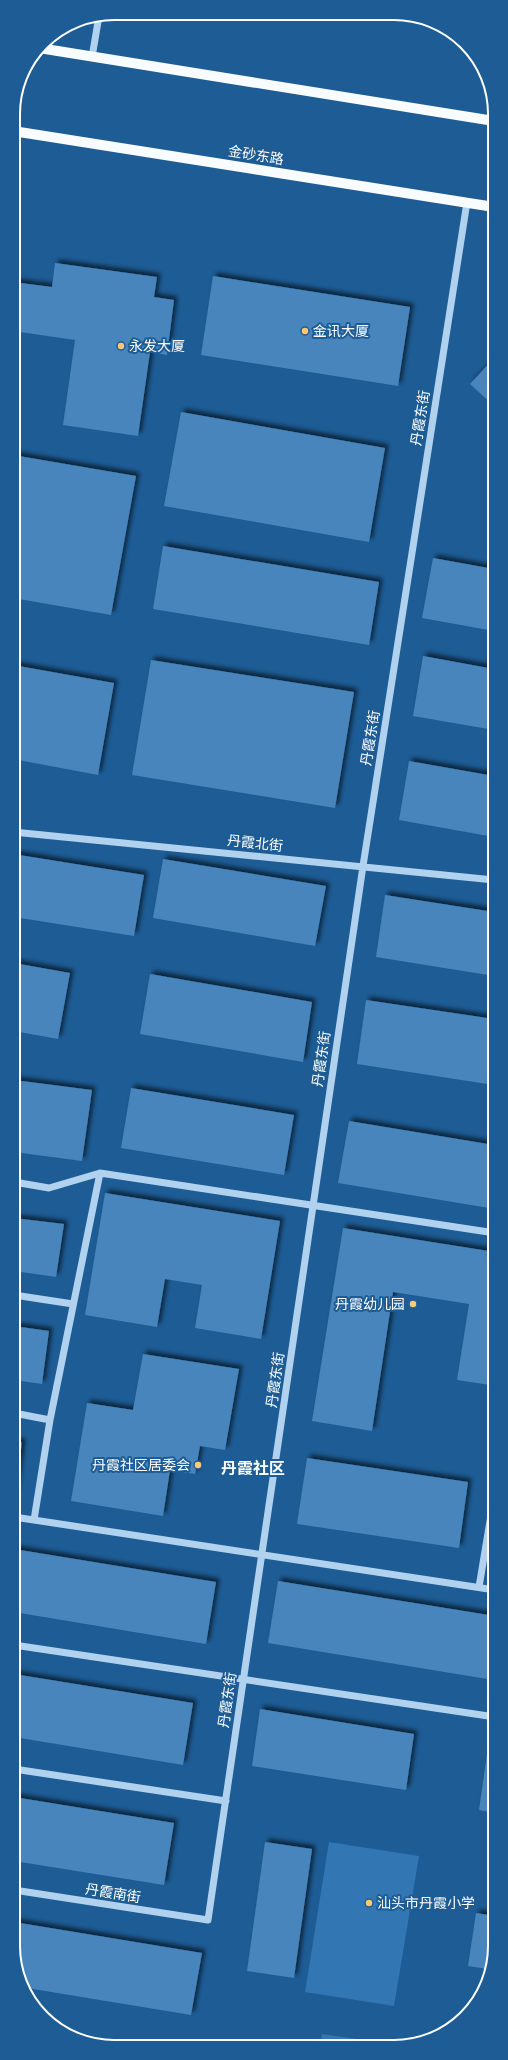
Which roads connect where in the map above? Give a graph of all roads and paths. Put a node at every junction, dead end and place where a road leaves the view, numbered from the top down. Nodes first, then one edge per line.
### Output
1 (98, 21) edge
2 (45, 49) edge
3 (92, 57) junction
4 (488, 120) edge
5 (20, 132) edge
6 (467, 202) junction
7 (488, 206) edge
8 (20, 833) edge
9 (363, 866) junction
10 (488, 879) edge
11 (100, 1173) junction
12 (20, 1183) edge
13 (313, 1205) junction
14 (488, 1232) edge
15 (20, 1296) edge
16 (73, 1304) junction
17 (20, 1414) edge
18 (50, 1420) junction
19 (20, 1518) edge
20 (34, 1520) junction
21 (488, 1533) edge
22 (262, 1556) junction
23 (479, 1587) junction
24 (488, 1589) edge
25 (20, 1646) edge
26 (244, 1678) junction
27 (488, 1716) edge
28 (20, 1770) edge
29 (226, 1801) junction
30 (20, 1891) edge
31 (208, 1920) joint

1 - 3 street
2 - 3 main road
3 - 4 main road
5 - 6 main road, 金砂东路
6 - 7 main road, 金砂东路
6 - 9 street, 丹霞东街
8 - 9 street, 丹霞北街
9 - 10 street, 丹霞北街
9 - 13 street, 丹霞东街
11 - 12 street
11 - 13 street
11 - 16 street
13 - 14 street
13 - 22 street, 丹霞东街
15 - 16 street
16 - 18 street
17 - 18 street
18 - 20 street
19 - 20 street
20 - 22 street
21 - 23 street
22 - 23 street
22 - 26 street, 丹霞东街
23 - 24 street
25 - 26 street
26 - 27 street
26 - 29 street, 丹霞东街
28 - 29 street
29 - 31 street, 丹霞东街
30 - 31 street, 丹霞南街

